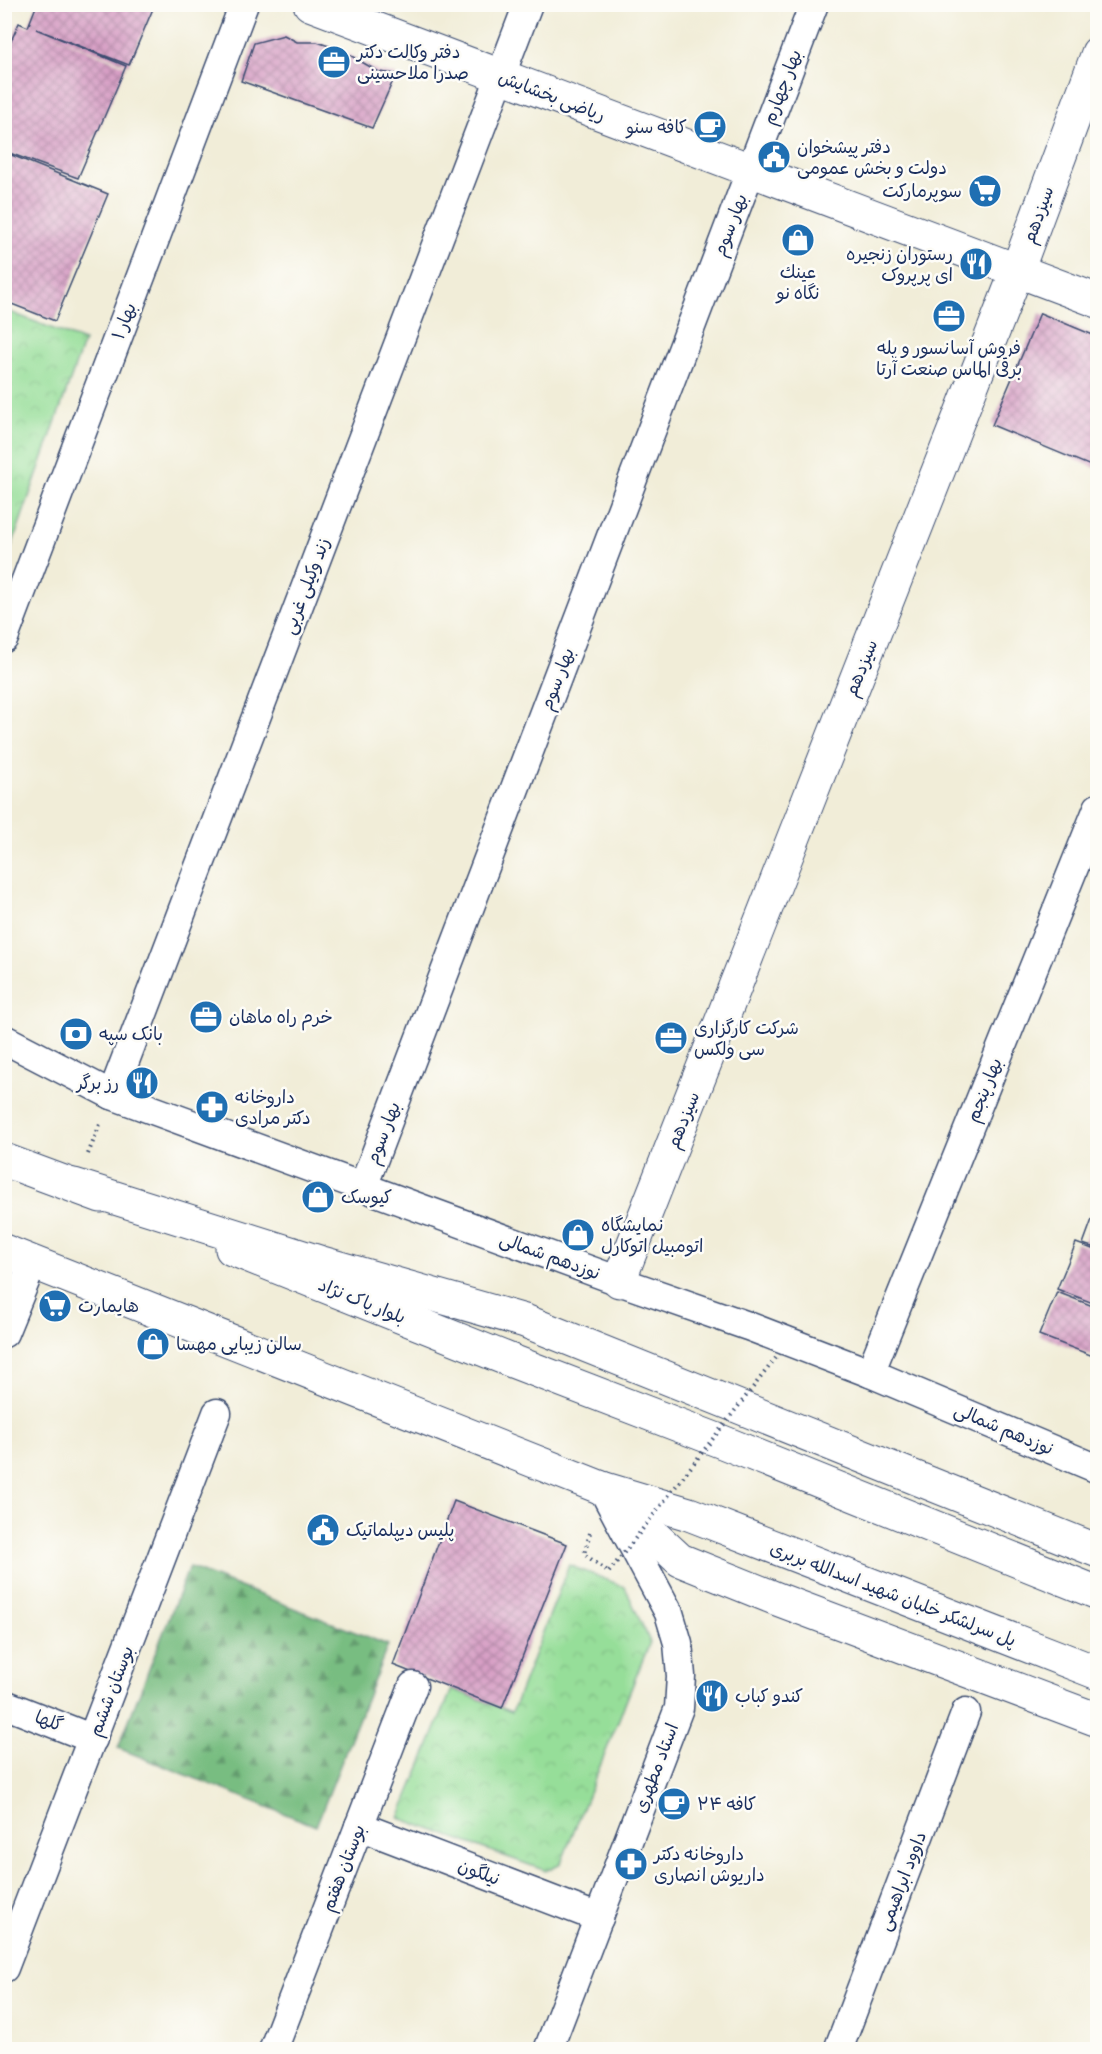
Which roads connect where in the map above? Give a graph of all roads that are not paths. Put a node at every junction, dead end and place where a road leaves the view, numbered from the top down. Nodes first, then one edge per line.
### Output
1 (244, 4) edge
2 (310, 4) edge
3 (528, 4) edge
4 (814, 4) edge
5 (1098, 53) edge
6 (500, 76) junction
7 (750, 170) junction
8 (1017, 271) junction
9 (1098, 301) edge
10 (4, 638) edge
11 (1098, 808) edge
12 (4, 1039) edge
13 (112, 1095) junction
14 (4, 1160) edge
15 (75, 1185) junction
16 (363, 1187) junction
17 (19, 1256) edge
18 (619, 1281) junction
19 (4, 1333) edge
20 (870, 1373) junction
21 (217, 1413) dead end
22 (1098, 1469) edge
23 (602, 1488) junction
24 (1098, 1551) edge
25 (1098, 1593) edge
26 (1098, 1672) edge
27 (412, 1686) dead end
28 (4, 1704) edge
29 (966, 1712) dead end
30 (1098, 1720) edge
31 (93, 1738) junction
32 (359, 1826) junction
33 (599, 1918) junction
34 (4, 1968) edge
35 (273, 2049) edge
36 (548, 2049) edge
37 (838, 2049) edge

1 - 10 street, بهار ۱
2 - 6 main road, ریاضی بخشایش
3 - 6 street, زند وکیلی غربی
4 - 7 street, بهار چهارم
5 - 8 main road, سیزدهم
6 - 7 main road, ریاضی بخشایش
6 - 13 street, زند وکیلی غربی
7 - 8 main road, ریاضی بخشایش
7 - 16 street, بهار سوم
8 - 9 main road, ریاضی بخشایش
8 - 18 main road, سیزدهم
11 - 20 street, بهار پنجم
12 - 13 street, نوزدهم شمالی
13 - 16 street, نوزدهم شمالی
14 - 15 main road, بلوار پاک نژاد
15 - 24 main road
15 - 25 main road, بلوار پاک نژاد
16 - 18 street, نوزدهم شمالی
17 - 19 street
17 - 23 main road
18 - 20 street, نوزدهم شمالی
20 - 22 street, نوزدهم شمالی
21 - 31 street, بوستان ششم
23 - 26 main road, پل سرلشکر خلبان شهید اسدالله بربری
23 - 30 main road
23 - 33 street, استاد مطهری
27 - 32 street, بوستان هفتم
28 - 31 street, گلها
29 - 37 street, داوود ابراهیمی
31 - 34 street, بوستان ششم
32 - 33 street, نیلگون
32 - 35 street, بوستان هفتم
33 - 36 street, استاد مطهری

